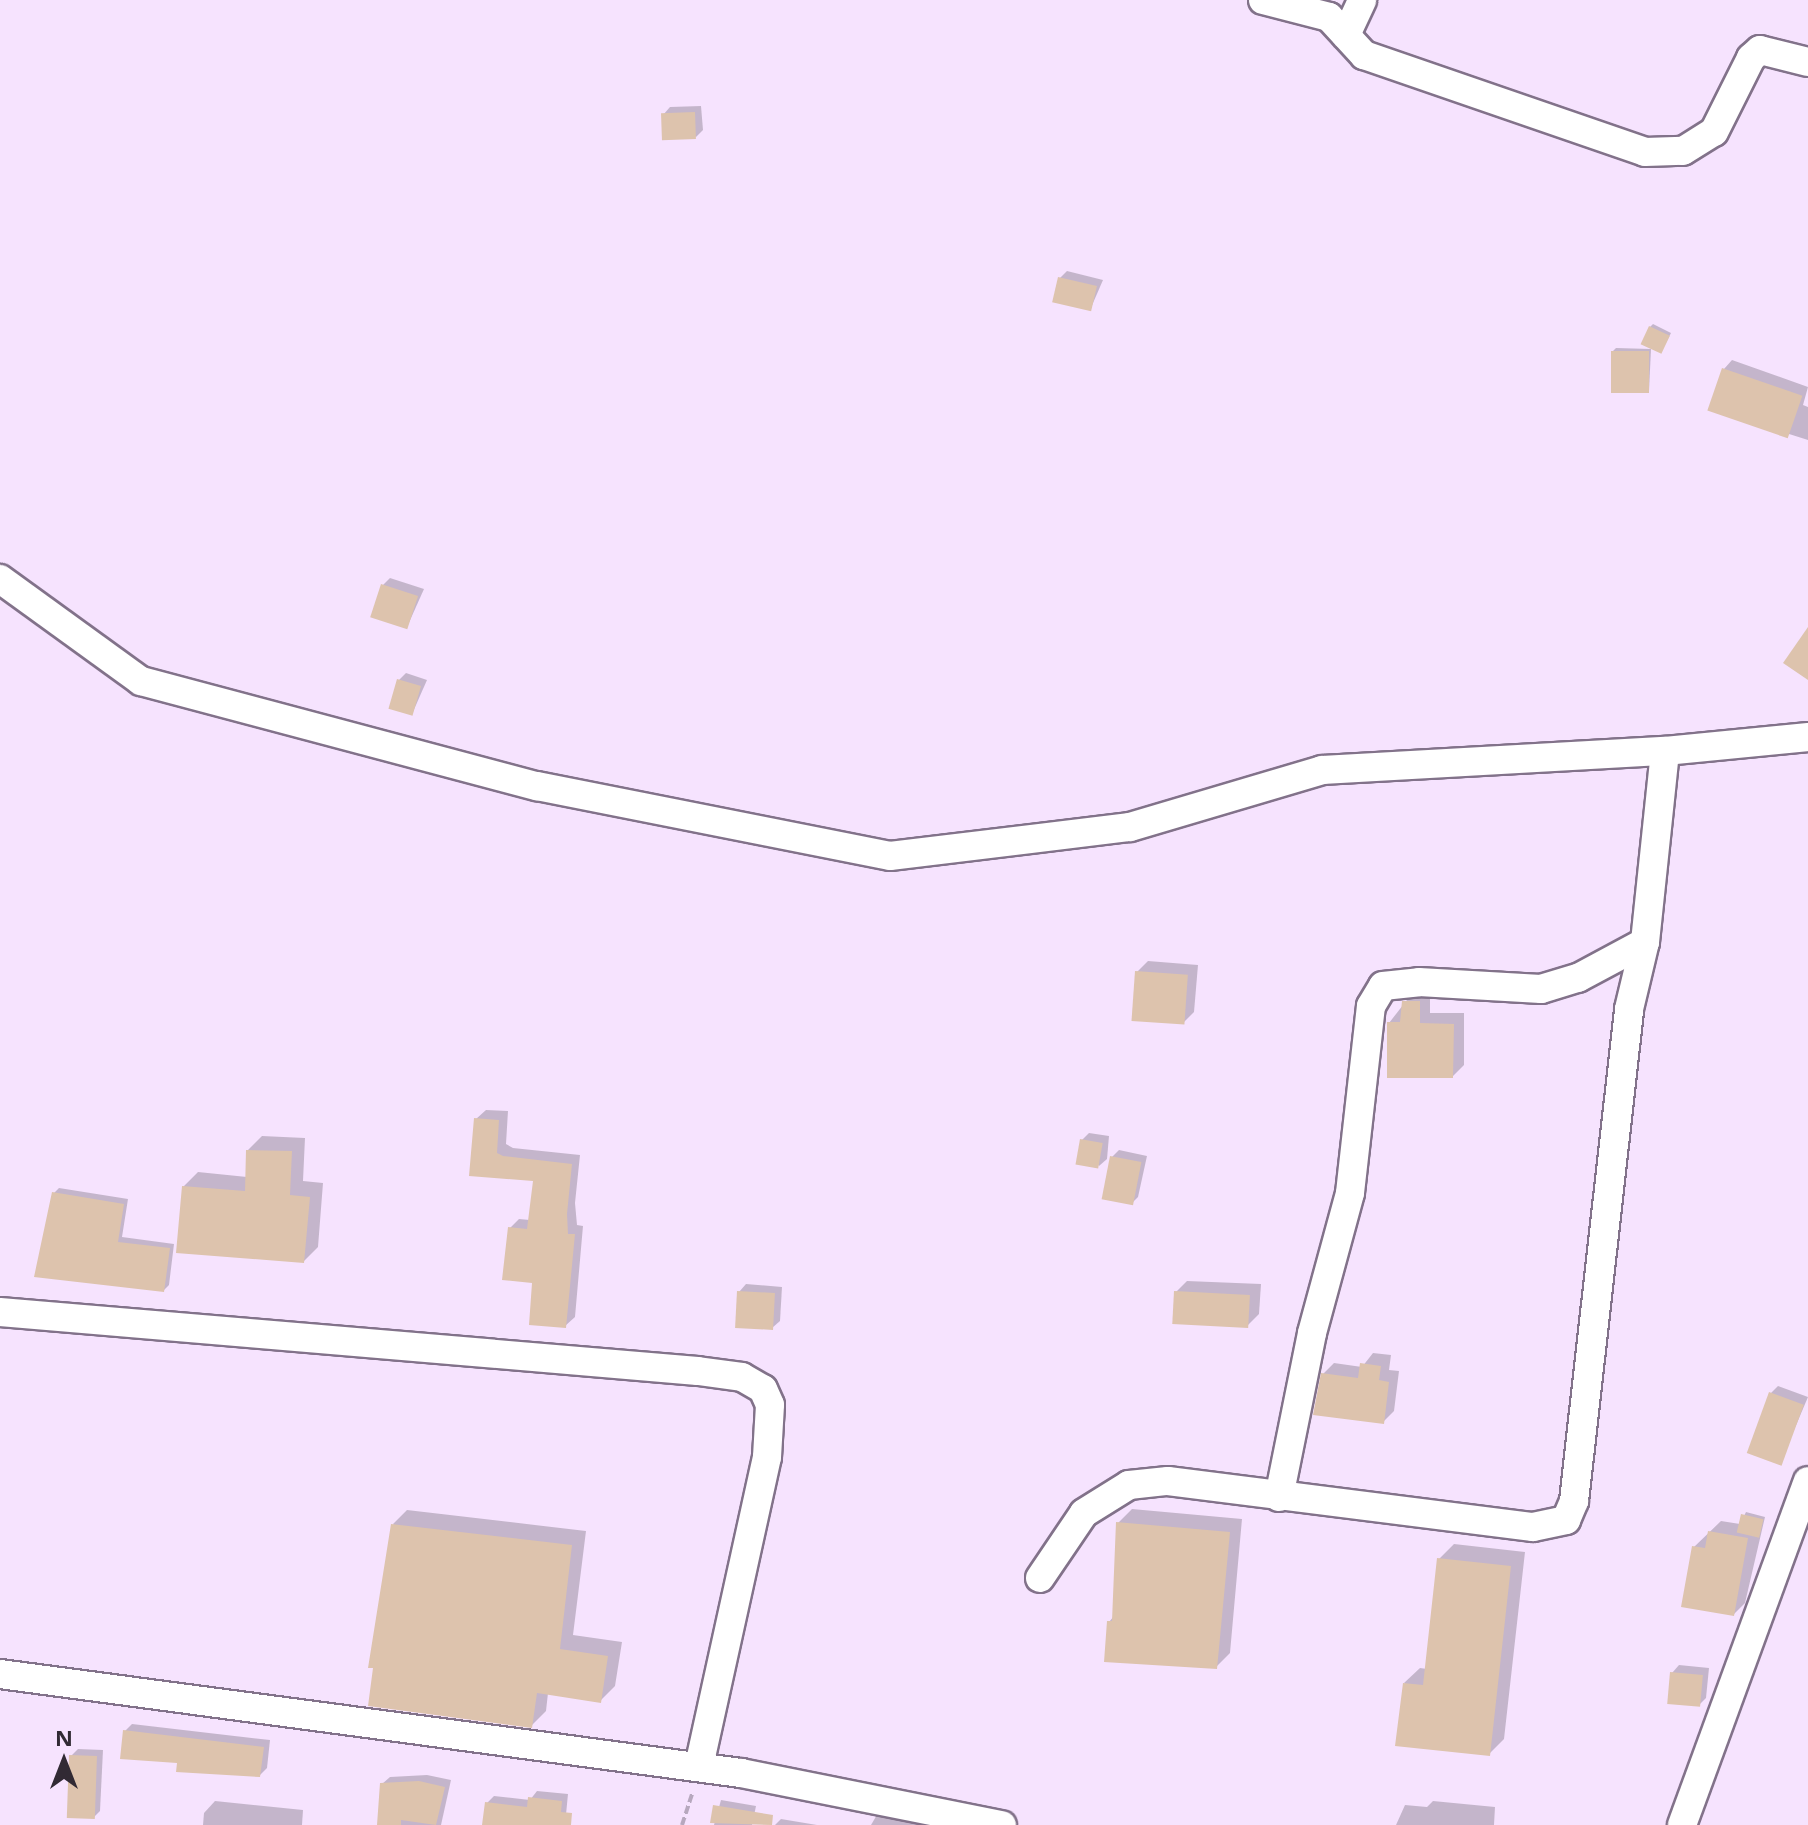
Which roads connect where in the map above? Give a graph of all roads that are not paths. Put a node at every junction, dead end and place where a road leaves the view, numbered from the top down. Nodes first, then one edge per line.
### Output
1 (1263, 0) edge
2 (1362, 0) edge
3 (1346, 35) junction
4 (1808, 62) edge
5 (0, 579) edge
6 (1808, 737) edge
7 (1665, 751) junction
8 (1645, 942) junction
9 (0, 1312) edge
10 (1808, 1481) edge
11 (1279, 1497) junction
12 (1040, 1578) dead end
13 (0, 1674) edge
14 (699, 1767) junction
15 (1002, 1825) edge
16 (1682, 1825) edge

1 - 3 street
2 - 3 street
3 - 4 street
5 - 7 street
6 - 7 street
7 - 8 street
8 - 11 street
8 - 11 street
9 - 14 street
10 - 16 street
11 - 12 street
13 - 14 street
14 - 15 street

